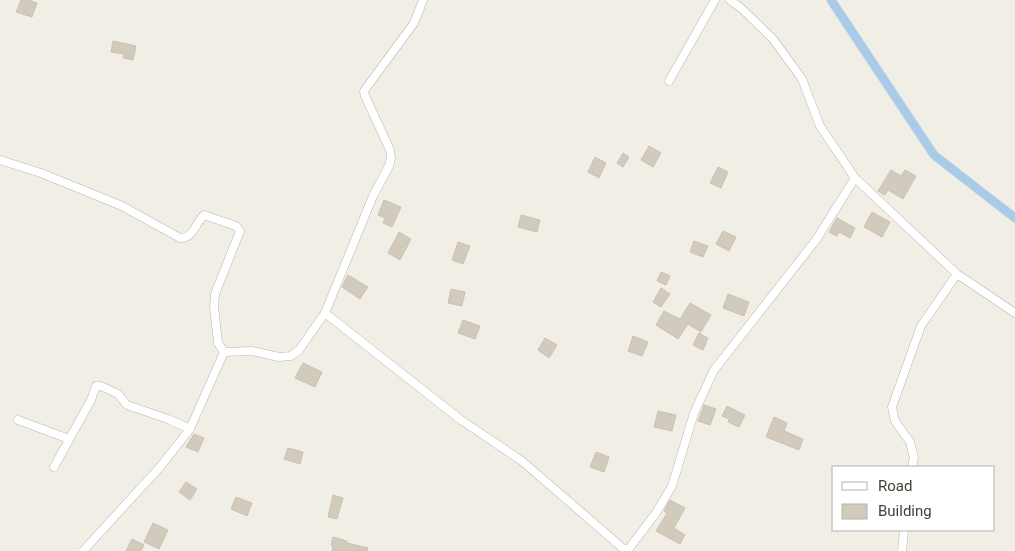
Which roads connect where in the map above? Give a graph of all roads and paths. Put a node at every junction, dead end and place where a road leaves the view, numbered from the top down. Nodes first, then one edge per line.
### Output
1 (423, 0) edge
2 (715, 0) edge
3 (730, 0) edge
4 (669, 81) dead end
5 (0, 160) edge
6 (855, 178) junction
7 (957, 274) junction
8 (325, 313) junction
9 (1015, 313) edge
10 (224, 352) junction
11 (18, 420) dead end
12 (190, 429) junction
13 (69, 439) junction
14 (912, 466) edge
15 (54, 467) dead end
16 (904, 531) edge
17 (88, 550) edge
18 (627, 551) edge
19 (902, 551) edge

1 - 8 street
2 - 4 street
3 - 6 street
5 - 10 street
6 - 7 street
6 - 18 street
7 - 9 street
7 - 14 street
8 - 10 street
8 - 18 street
10 - 12 street
11 - 13 street
12 - 13 street
12 - 17 street
13 - 15 street
16 - 19 street

